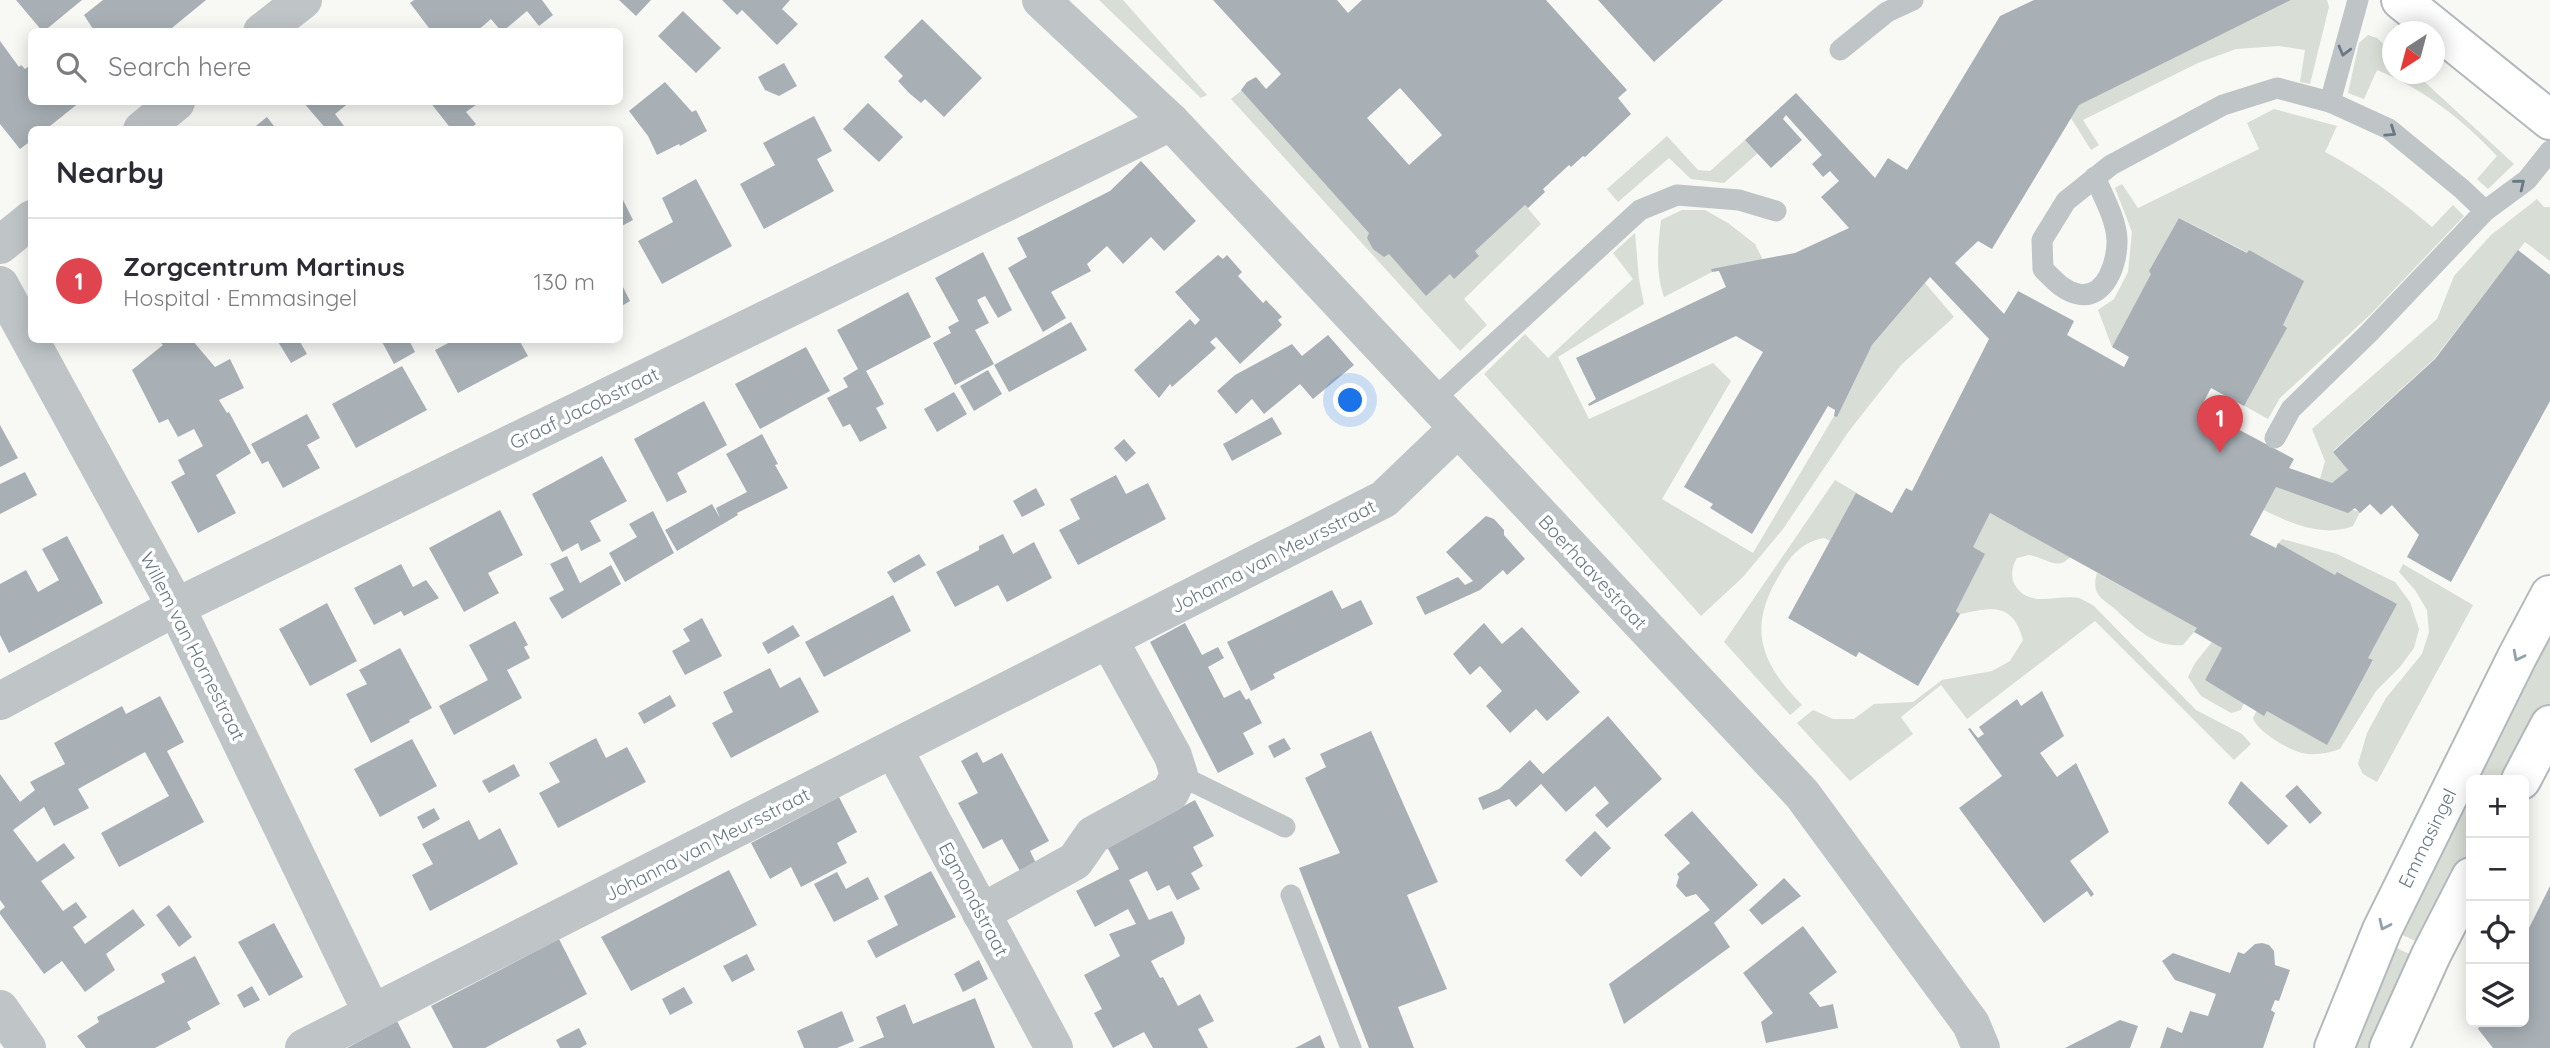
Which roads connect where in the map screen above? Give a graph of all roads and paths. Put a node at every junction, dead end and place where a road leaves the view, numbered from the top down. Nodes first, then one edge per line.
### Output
1 (303, 0) edge
2 (1041, 0) edge
3 (1913, 0) edge
4 (2358, 0) edge
5 (2401, 0) edge
6 (267, 28) edge
7 (1840, 50) dead end
8 (2330, 102) junction
9 (172, 105) edge
10 (2550, 120) edge
11 (1171, 122) junction
12 (147, 126) edge
13 (2550, 152) edge
14 (2095, 177) junction
15 (1776, 211) dead end
16 (2485, 211) junction
17 (28, 222) edge
18 (0, 244) edge
19 (0, 285) edge
20 (28, 336) edge
21 (32, 343) edge
22 (1432, 401) junction
23 (1458, 428) junction
24 (2275, 438) dead end
25 (2550, 596) edge
26 (176, 607) junction
27 (1109, 640) junction
28 (0, 701) edge
29 (2550, 725) edge
30 (894, 750) junction
31 (1179, 775) junction
32 (2524, 775) edge
33 (1285, 827) dead end
34 (2466, 887) edge
35 (1291, 895) dead end
36 (981, 914) junction
37 (0, 1009) edge
38 (372, 1013) junction
39 (26, 1048) edge
40 (304, 1048) edge
41 (1054, 1048) edge
42 (1351, 1048) edge
43 (1981, 1048) edge
44 (2334, 1048) edge
45 (2389, 1048) edge

1 - 6 street
2 - 11 street, Boerhaavestraat
3 - 7 lane
4 -> 8 lane
5 - 10 street
8 - 14 lane
8 -> 16 lane
9 - 12 street
11 - 22 street, Boerhaavestraat
11 - 26 street, Graaf Jacobstraat
16 -> 13 lane
14 - 14 lane
15 - 22 lane
16 - 24 lane
17 - 18 street
19 - 20 street, Willem van Hornestraat
21 - 26 street, Willem van Hornestraat
22 - 23 street, Boerhaavestraat
23 - 27 street, Johanna van Meursstraat
23 - 43 street, Boerhaavestraat
25 -> 44 street, Emmasingel
26 - 28 street, Graaf Jacobstraat
26 - 38 street, Willem van Hornestraat
27 - 30 street, Johanna van Meursstraat
27 - 31 street
29 - 32 street
30 - 36 street, Egmondstraat
30 - 38 street, Johanna van Meursstraat
31 - 33 lane
31 - 36 street
34 - 45 street
35 - 42 lane
36 - 41 street, Egmondstraat
37 - 39 street
38 - 40 street, Johanna van Meursstraat

